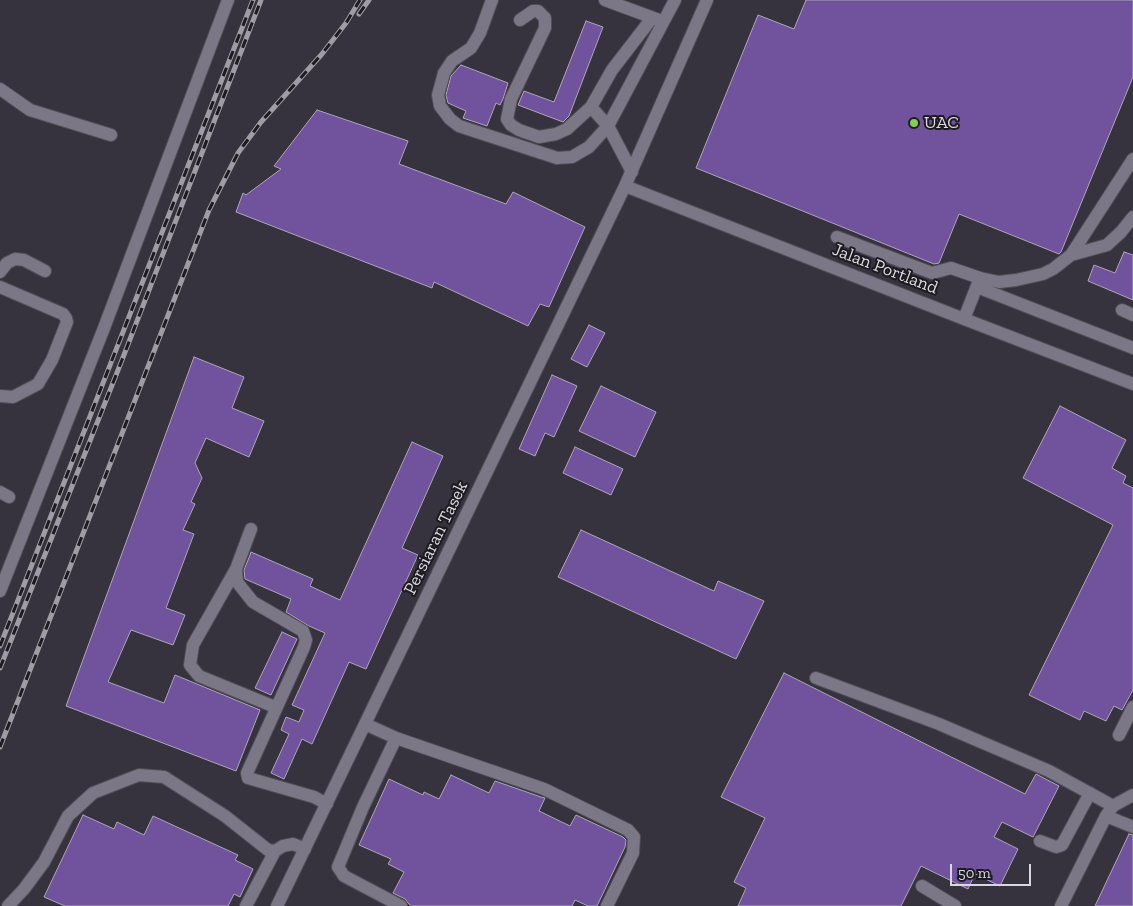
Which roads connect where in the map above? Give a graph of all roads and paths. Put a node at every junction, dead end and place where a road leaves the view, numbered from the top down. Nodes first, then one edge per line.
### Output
1 (228, 0) edge
2 (492, 0) edge
3 (604, 0) edge
4 (675, 0) edge
5 (707, 0) edge
6 (658, 19) junction
7 (520, 20) dead end
8 (612, 70) junction
9 (630, 86) junction
10 (0, 89) edge
11 (591, 107) junction
12 (608, 126) junction
13 (112, 135) dead end
14 (539, 137) junction
15 (536, 152) junction
16 (1133, 160) edge
17 (632, 172) junction
18 (625, 186) junction
19 (1133, 217) edge
20 (837, 237) dead end
21 (1071, 255) junction
22 (45, 271) dead end
23 (0, 272) edge
24 (978, 283) junction
25 (0, 287) edge
26 (964, 319) junction
27 (1133, 348) edge
28 (1133, 384) edge
29 (0, 396) edge
30 (251, 529) dead end
31 (236, 570) junction
32 (0, 591) edge
33 (816, 678) dead end
34 (275, 707) junction
35 (1133, 707) edge
36 (365, 724) junction
37 (1119, 735) dead end
38 (396, 738) junction
39 (1090, 793) junction
40 (1133, 796) edge
41 (327, 804) junction
42 (1110, 811) junction
43 (1133, 826) edge
44 (1040, 841) dead end
45 (305, 849) junction
46 (275, 851) junction
47 (922, 886) dead end
48 (8, 906) edge
49 (246, 906) edge
50 (278, 906) edge
51 (401, 906) edge
52 (607, 906) edge
53 (955, 906) edge
54 (1061, 906) edge

1 - 32 street
2 - 15 street
3 - 6 street
4 - 6 street
5 - 17 street, Persiaran Tasek
6 - 8 street
6 - 9 street
7 - 14 street
8 - 9 street
8 - 11 street
9 - 12 street
10 - 13 street
11 - 12 street
11 - 14 street
12 - 15 street
12 - 17 street
14 - 15 street
16 - 21 street
17 - 18 street, Persiaran Tasek
18 - 26 street, Jalan Portland
18 - 36 street, Persiaran Tasek
19 - 21 street
20 - 24 street
21 - 24 street
22 - 23 street
24 - 26 street
24 - 27 street
25 - 29 street
26 - 28 street, Jalan Portland
30 - 31 street
31 - 34 street
31 - 34 street
33 - 39 street
34 - 41 street
35 - 37 street
36 - 38 street
36 - 41 street, Persiaran Tasek
38 - 51 street
38 - 52 street
39 - 42 street
39 - 44 street
40 - 42 street
41 - 45 street, Persiaran Tasek
42 - 43 street
42 - 54 street
45 - 46 street
45 - 50 street, Persiaran Tasek
46 - 48 street
46 - 49 street
47 - 53 street

